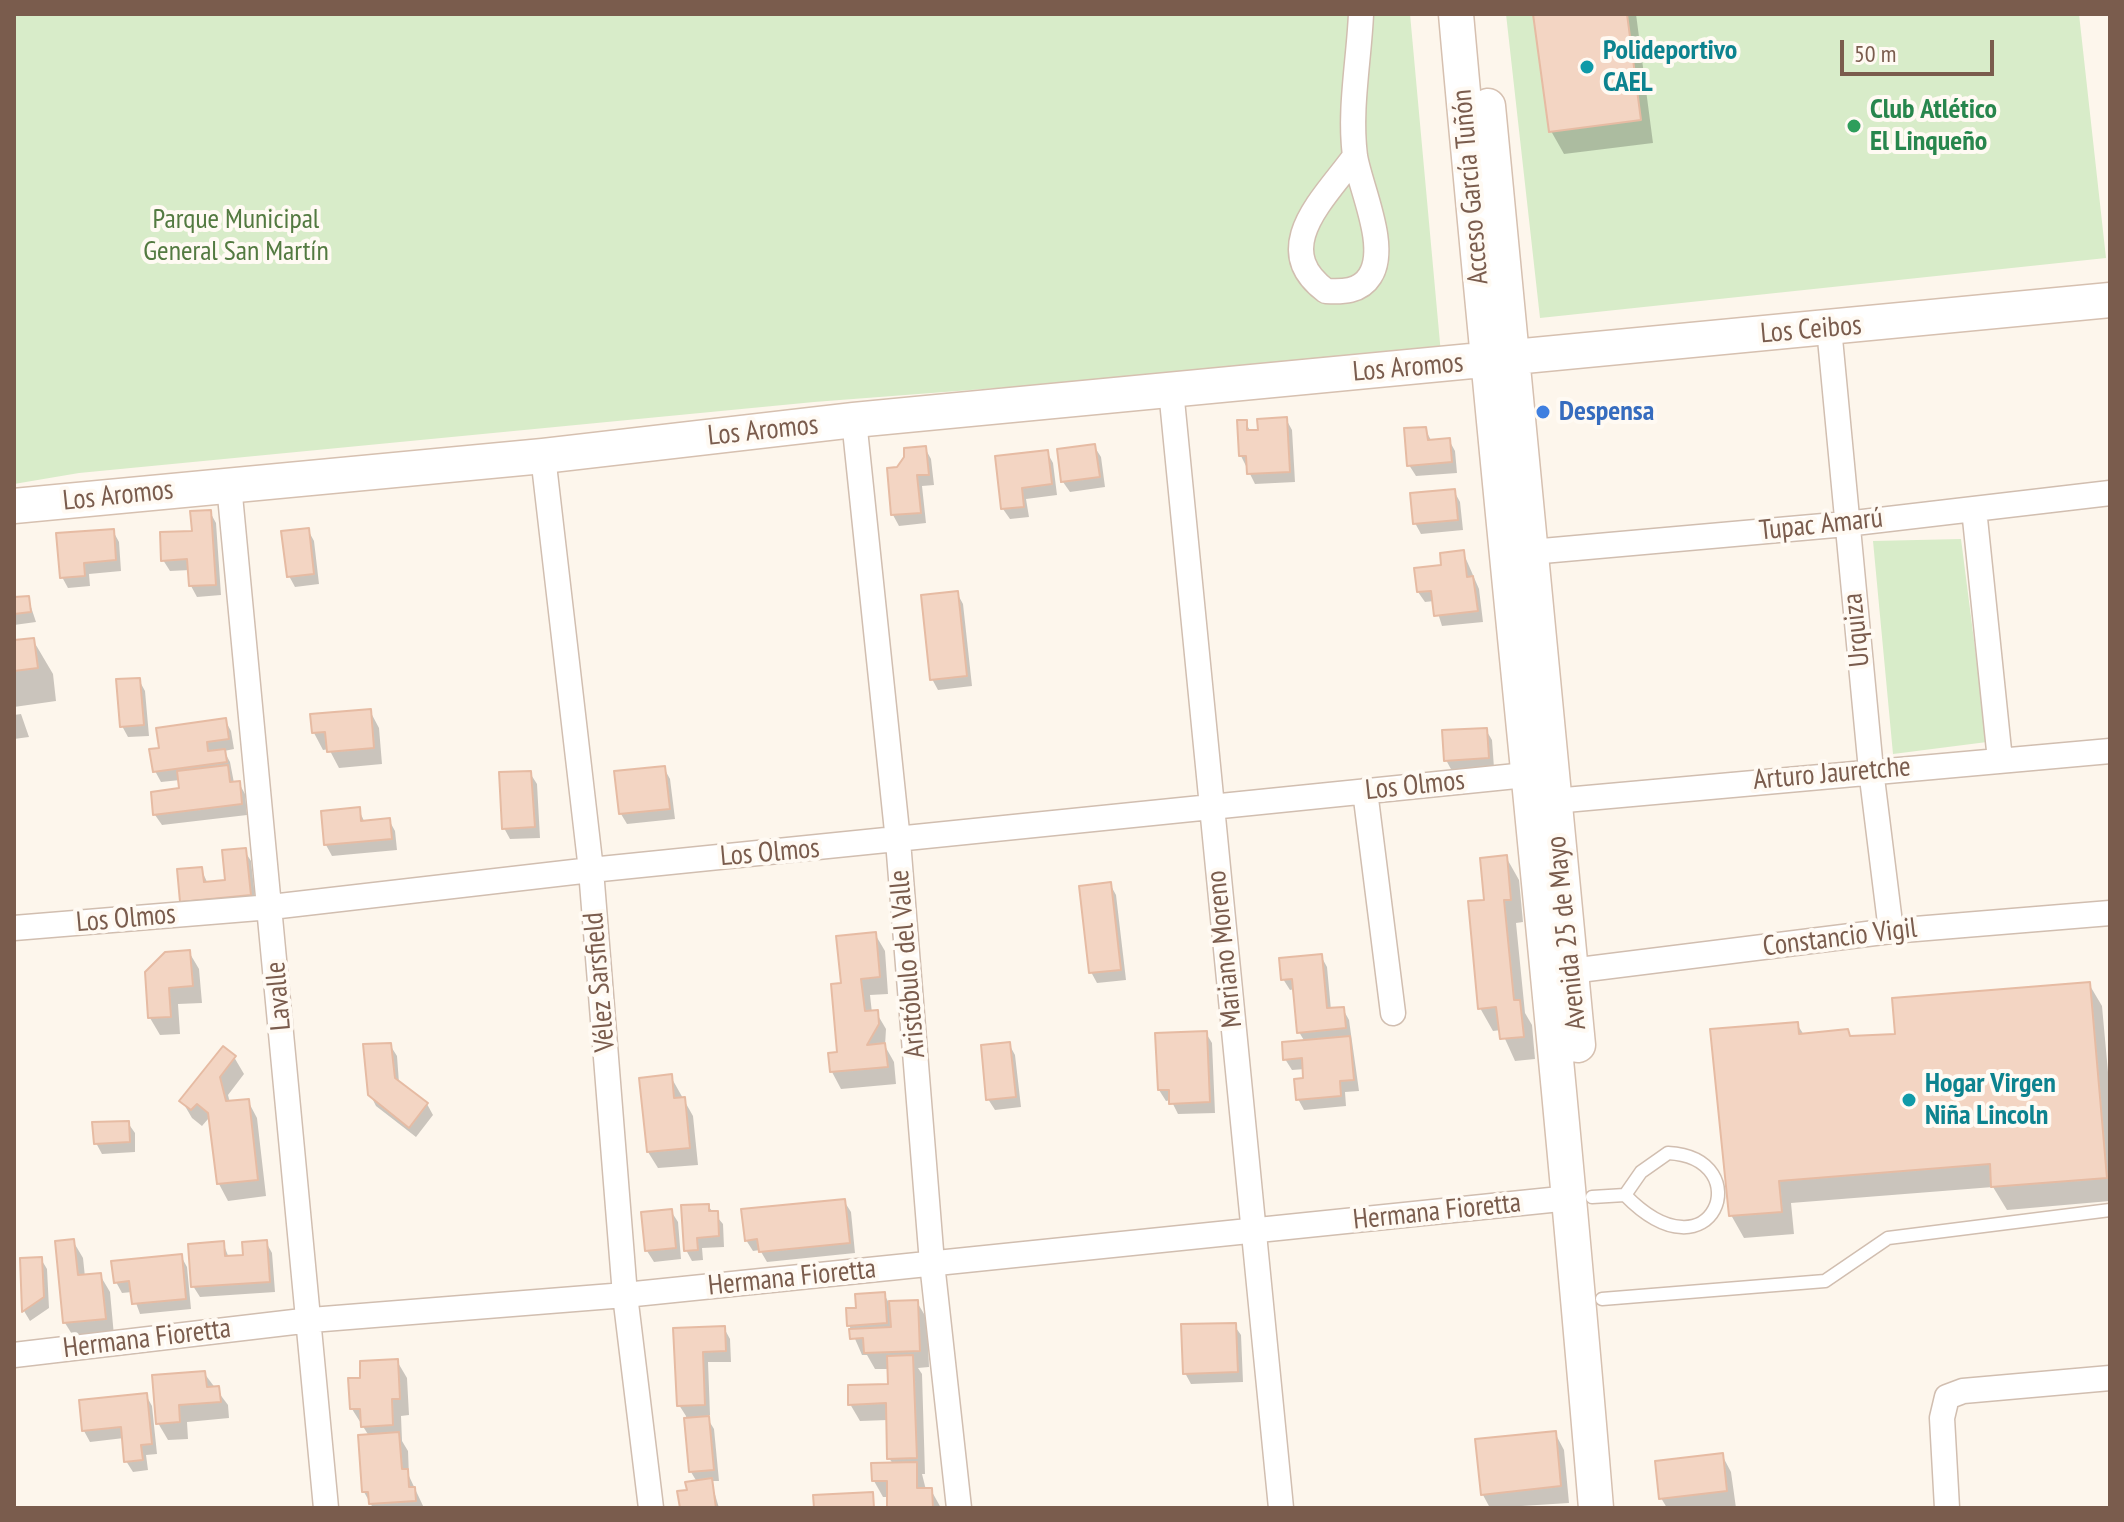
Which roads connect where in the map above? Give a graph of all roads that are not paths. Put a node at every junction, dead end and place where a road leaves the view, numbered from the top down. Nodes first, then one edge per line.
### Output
1 (1361, 14) edge
2 (1456, 14) edge
3 (1479, 14) edge
4 (1355, 156) junction
5 (2110, 300) edge
6 (1829, 328) junction
7 (1499, 360) junction
8 (1171, 390) junction
9 (854, 420) junction
10 (543, 456) junction
11 (229, 485) junction
12 (2110, 493) edge
13 (14, 506) edge
14 (1974, 509) junction
15 (1846, 524) junction
16 (1531, 552) junction
17 (2110, 751) edge
18 (2000, 760) junction
19 (1871, 770) junction
20 (1540, 788) junction
21 (1365, 791) junction
22 (1210, 807) junction
23 (898, 841) junction
24 (591, 870) junction
25 (271, 907) junction
26 (2110, 913) edge
27 (14, 928) edge
28 (1891, 931) junction
29 (1571, 971) junction
30 (1393, 1013) dead end
31 (1596, 1197) junction
32 (2110, 1210) edge
33 (1256, 1232) junction
34 (932, 1263) junction
35 (625, 1295) junction
36 (1602, 1299) junction
37 (311, 1320) junction
38 (14, 1355) edge
39 (2110, 1378) edge
40 (326, 1508) edge
41 (651, 1508) edge
42 (959, 1508) edge
43 (1281, 1508) edge
44 (1596, 1508) edge
45 (1619, 1508) edge
46 (1947, 1508) edge

1 - 4 street
2 - 7 main road, Acceso García Tuñón
3 - 7 main road, Acceso García Tuñón
4 - 4 street
5 - 6 main road, Los Ceibos
6 - 7 main road, Los Ceibos
6 - 15 street, Urquiza
7 - 8 main road, Los Aromos
7 - 16 main road, Avenida 25 de Mayo
7 - 20 main road, Avenida 25 de Mayo
8 - 9 main road, Los Aromos
8 - 22 street, Mariano Moreno
9 - 10 main road, Los Aromos
9 - 23 street, Aristóbulo del Valle
10 - 11 main road, Los Aromos
10 - 24 street, Vélez Sarsfield
11 - 13 main road, Los Aromos
11 - 25 street, Lavalle
12 - 14 street, Tupac Amarú
14 - 15 street, Tupac Amarú
14 - 18 street
15 - 16 street, Tupac Amarú
15 - 19 street, Urquiza
16 - 20 main road, Avenida 25 de Mayo
17 - 18 street, Arturo Jauretche
18 - 19 street, Arturo Jauretche
19 - 20 street, Arturo Jauretche
19 - 28 street, Urquiza
20 - 21 street, Los Olmos
20 - 29 main road, Avenida 25 de Mayo
20 - 31 main road, Avenida 25 de Mayo
21 - 22 street, Los Olmos
21 - 30 street
22 - 23 street, Los Olmos
22 - 33 street, Mariano Moreno
23 - 24 street, Los Olmos
23 - 34 street, Aristóbulo del Valle
24 - 25 street, Los Olmos
24 - 35 street, Vélez Sarsfield
25 - 27 street, Los Olmos
25 - 37 street, Lavalle
26 - 28 street, Constancio Vigil
28 - 29 street, Constancio Vigil
29 - 31 main road, Avenida 25 de Mayo
31 - 31 lane
31 - 33 street, Hermana Fioretta
31 - 36 main road, Avenida 25 de Mayo
31 - 44 main road, Avenida 25 de Mayo
32 - 36 lane
33 - 34 street, Hermana Fioretta
33 - 43 street, Mariano Moreno
34 - 35 street, Hermana Fioretta
34 - 42 street, Aristóbulo del Valle
35 - 37 street, Hermana Fioretta
35 - 41 street, Vélez Sarsfield
36 - 45 main road, Avenida 25 de Mayo
37 - 38 street, Hermana Fioretta
37 - 40 street, Lavalle
39 - 46 street

